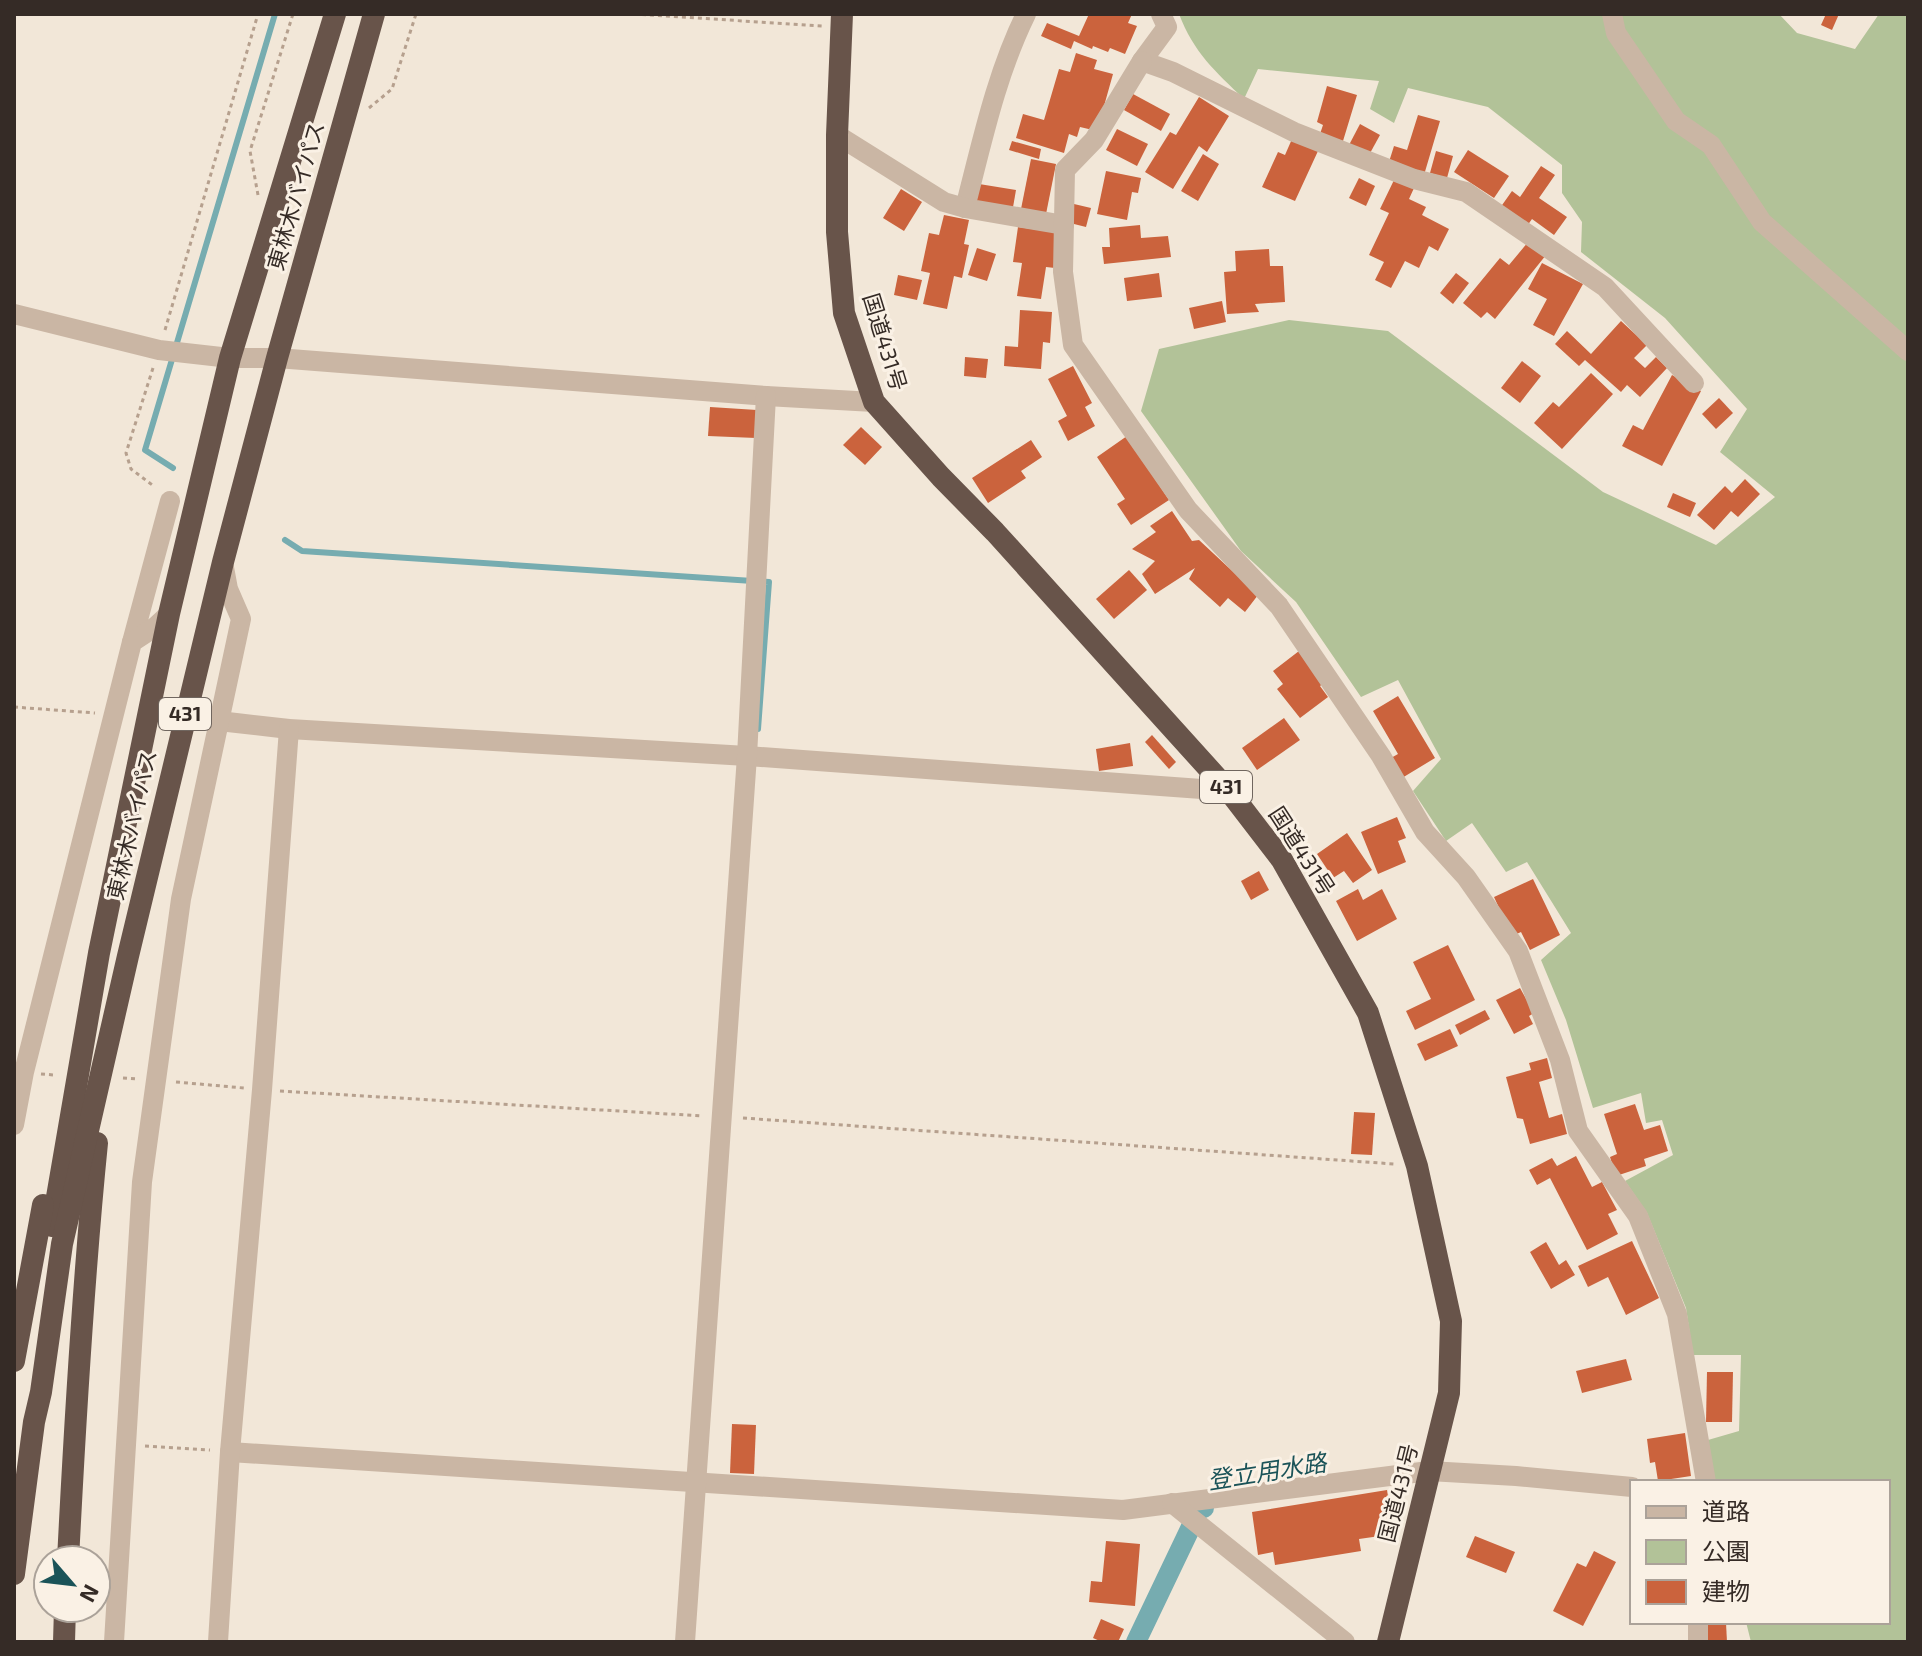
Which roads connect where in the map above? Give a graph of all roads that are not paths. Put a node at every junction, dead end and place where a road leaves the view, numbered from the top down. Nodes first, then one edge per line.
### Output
1 (335, 14) edge
2 (374, 14) edge
3 (1026, 14) edge
4 (1161, 14) edge
5 (1612, 14) edge
6 (842, 20) edge
7 (1142, 61) junction
8 (837, 135) junction
9 (965, 208) junction
10 (1064, 225) junction
11 (14, 314) edge
12 (1908, 351) edge
13 (230, 358) junction
14 (277, 358) junction
15 (1694, 383) dead end
16 (766, 396) junction
17 (874, 402) junction
18 (170, 501) road end
19 (223, 562) junction
20 (169, 614) junction
21 (132, 642) junction
22 (219, 721) junction
23 (289, 729) junction
24 (747, 756) junction
25 (1229, 791) junction
26 (128, 956) junction
27 (87, 1021) junction
28 (14, 1125) edge
29 (14, 1361) edge
30 (34, 1422) junction
31 (230, 1452) junction
32 (1429, 1471) junction
33 (1706, 1480) edge
34 (695, 1483) junction
35 (1630, 1487) edge
36 (1172, 1503) junction
37 (69, 1544) edge
38 (14, 1574) edge
39 (114, 1642) edge
40 (218, 1642) edge
41 (685, 1642) edge
42 (1345, 1642) edge
43 (1388, 1642) edge

1 - 13 highway, 東林木バイパス / 431
2 - 14 highway, 東林木バイパス / 431
3 - 9 street
4 - 7 street
5 - 12 street
6 - 8 highway, 国道431号 / 431
7 - 10 street
7 - 15 street
8 - 9 street
8 - 17 highway, 国道431号 / 431
9 - 10 street
10 - 33 street
11 - 13 street
13 - 14 street
13 - 20 highway, 東林木バイパス / 431
14 - 16 street
14 - 19 highway, 東林木バイパス / 431
16 - 17 street
16 - 24 street
17 - 25 highway, 国道431号 / 431
18 - 21 street
19 - 22 street
19 - 26 highway, 東林木バイパス / 431
20 - 21 street
20 - 27 highway, 東林木バイパス / 431
21 - 28 street
22 - 23 street
22 - 39 street
23 - 24 street
23 - 31 street
24 - 25 street
24 - 34 street
25 - 32 highway, 国道431号 / 431
26 - 30 highway, 東林木バイパス / 431
26 - 37 highway
27 - 29 highway
27 - 30 highway, 東林木バイパス / 431
30 - 38 highway, 東林木バイパス / 431
31 - 34 street
31 - 40 street
32 - 35 street
32 - 36 street
32 - 43 highway, 国道431号 / 431
34 - 36 street
34 - 41 street
36 - 42 street

